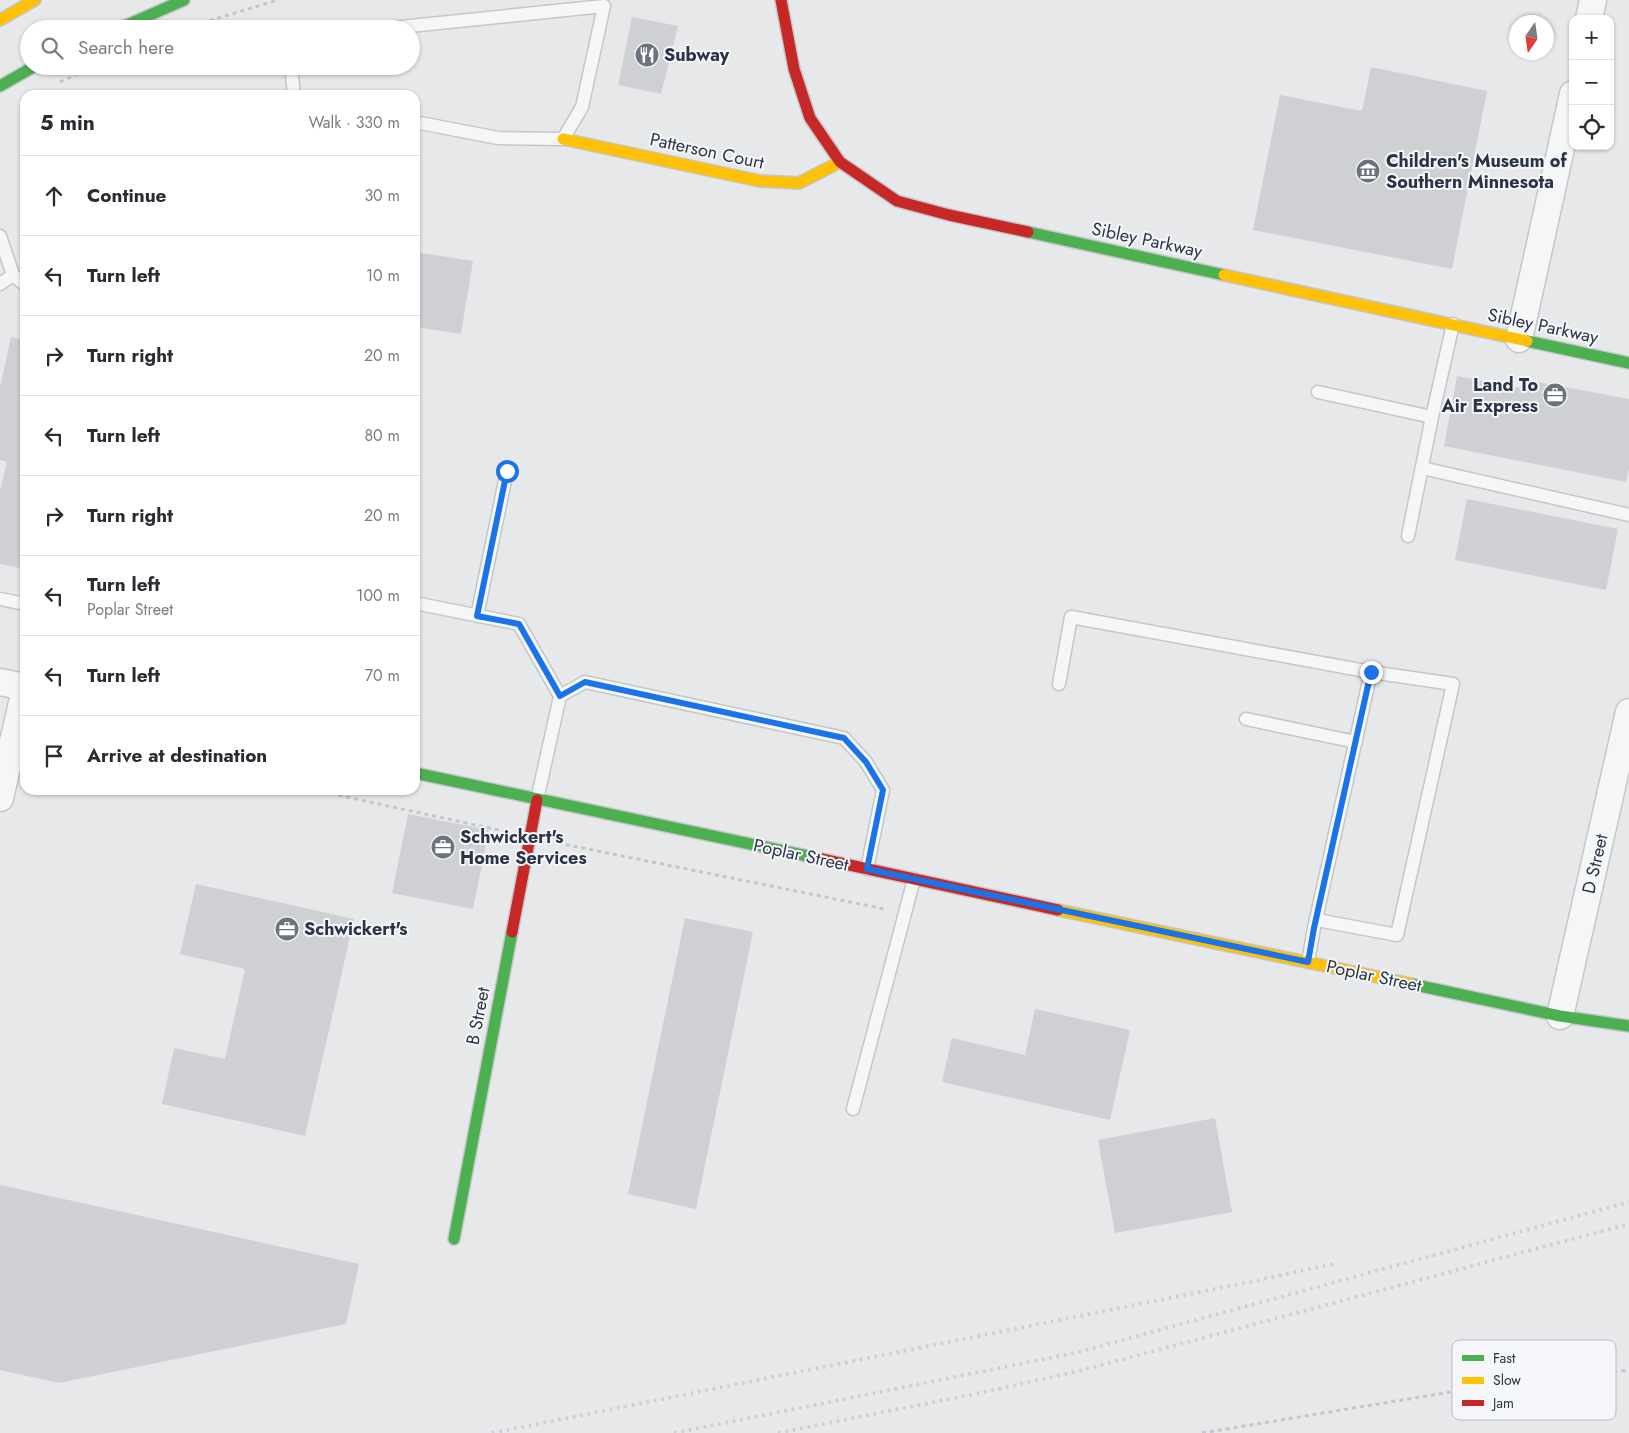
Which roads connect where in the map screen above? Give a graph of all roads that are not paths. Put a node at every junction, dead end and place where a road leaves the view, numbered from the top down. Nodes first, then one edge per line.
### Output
1 (35, 0) edge
2 (184, 0) edge
3 (781, 0) edge
4 (1593, 0) edge
5 (1590, 15) edge
6 (0, 20) edge
7 (138, 20) edge
8 (420, 25) edge
9 (20, 75) edge
10 (293, 75) edge
11 (0, 86) edge
12 (294, 90) edge
13 (1571, 105) edge
14 (420, 123) edge
15 (563, 139) junction
16 (840, 162) junction
17 (0, 236) edge
18 (14, 275) junction
19 (20, 280) edge
20 (0, 284) edge
21 (1453, 324) junction
22 (1519, 339) junction
23 (1629, 363) edge
24 (1318, 392) dead end
25 (1432, 417) junction
26 (1422, 468) junction
27 (507, 471) dead end
28 (1629, 515) edge
29 (1408, 536) dead end
30 (0, 599) edge
31 (20, 603) edge
32 (420, 604) edge
33 (477, 616) junction
34 (1371, 672) junction
35 (0, 682) edge
36 (1059, 684) dead end
37 (20, 688) edge
38 (560, 696) junction
39 (20, 711) edge
40 (1629, 712) edge
41 (1246, 719) dead end
42 (1356, 742) junction
43 (420, 774) edge
44 (0, 798) edge
45 (537, 800) junction
46 (867, 869) junction
47 (914, 879) junction
48 (1317, 920) junction
49 (1308, 962) junction
50 (1560, 1016) junction
51 (1629, 1026) edge
52 (852, 1109) dead end
53 (454, 1239) dead end

1 - 6 street
2 - 7 street
3 - 16 street, Sibley Parkway
4 - 5 street
8 - 15 lane
9 - 11 street
10 - 12 lane
13 - 22 street
14 - 15 lane
15 - 16 street, Patterson Court
16 - 21 street, Sibley Parkway
17 - 18 lane
18 - 19 lane
18 - 20 lane
21 - 22 street, Sibley Parkway
21 - 25 lane
22 - 23 street, Sibley Parkway
24 - 25 lane
25 - 26 lane
26 - 28 lane
26 - 29 lane
27 - 33 lane
30 - 31 lane
32 - 33 lane
33 - 38 lane
34 - 36 lane
34 - 42 lane
34 - 48 lane
35 - 37 street
38 - 45 lane
38 - 46 lane
39 - 44 street
40 - 50 street, D Street
41 - 42 lane
42 - 48 lane
43 - 45 street, Poplar Street
45 - 46 street, Poplar Street
45 - 53 street, B Street
46 - 47 street, Poplar Street
47 - 49 street, Poplar Street
47 - 52 lane
48 - 49 lane
49 - 50 street, Poplar Street
50 - 51 street, Poplar Street

